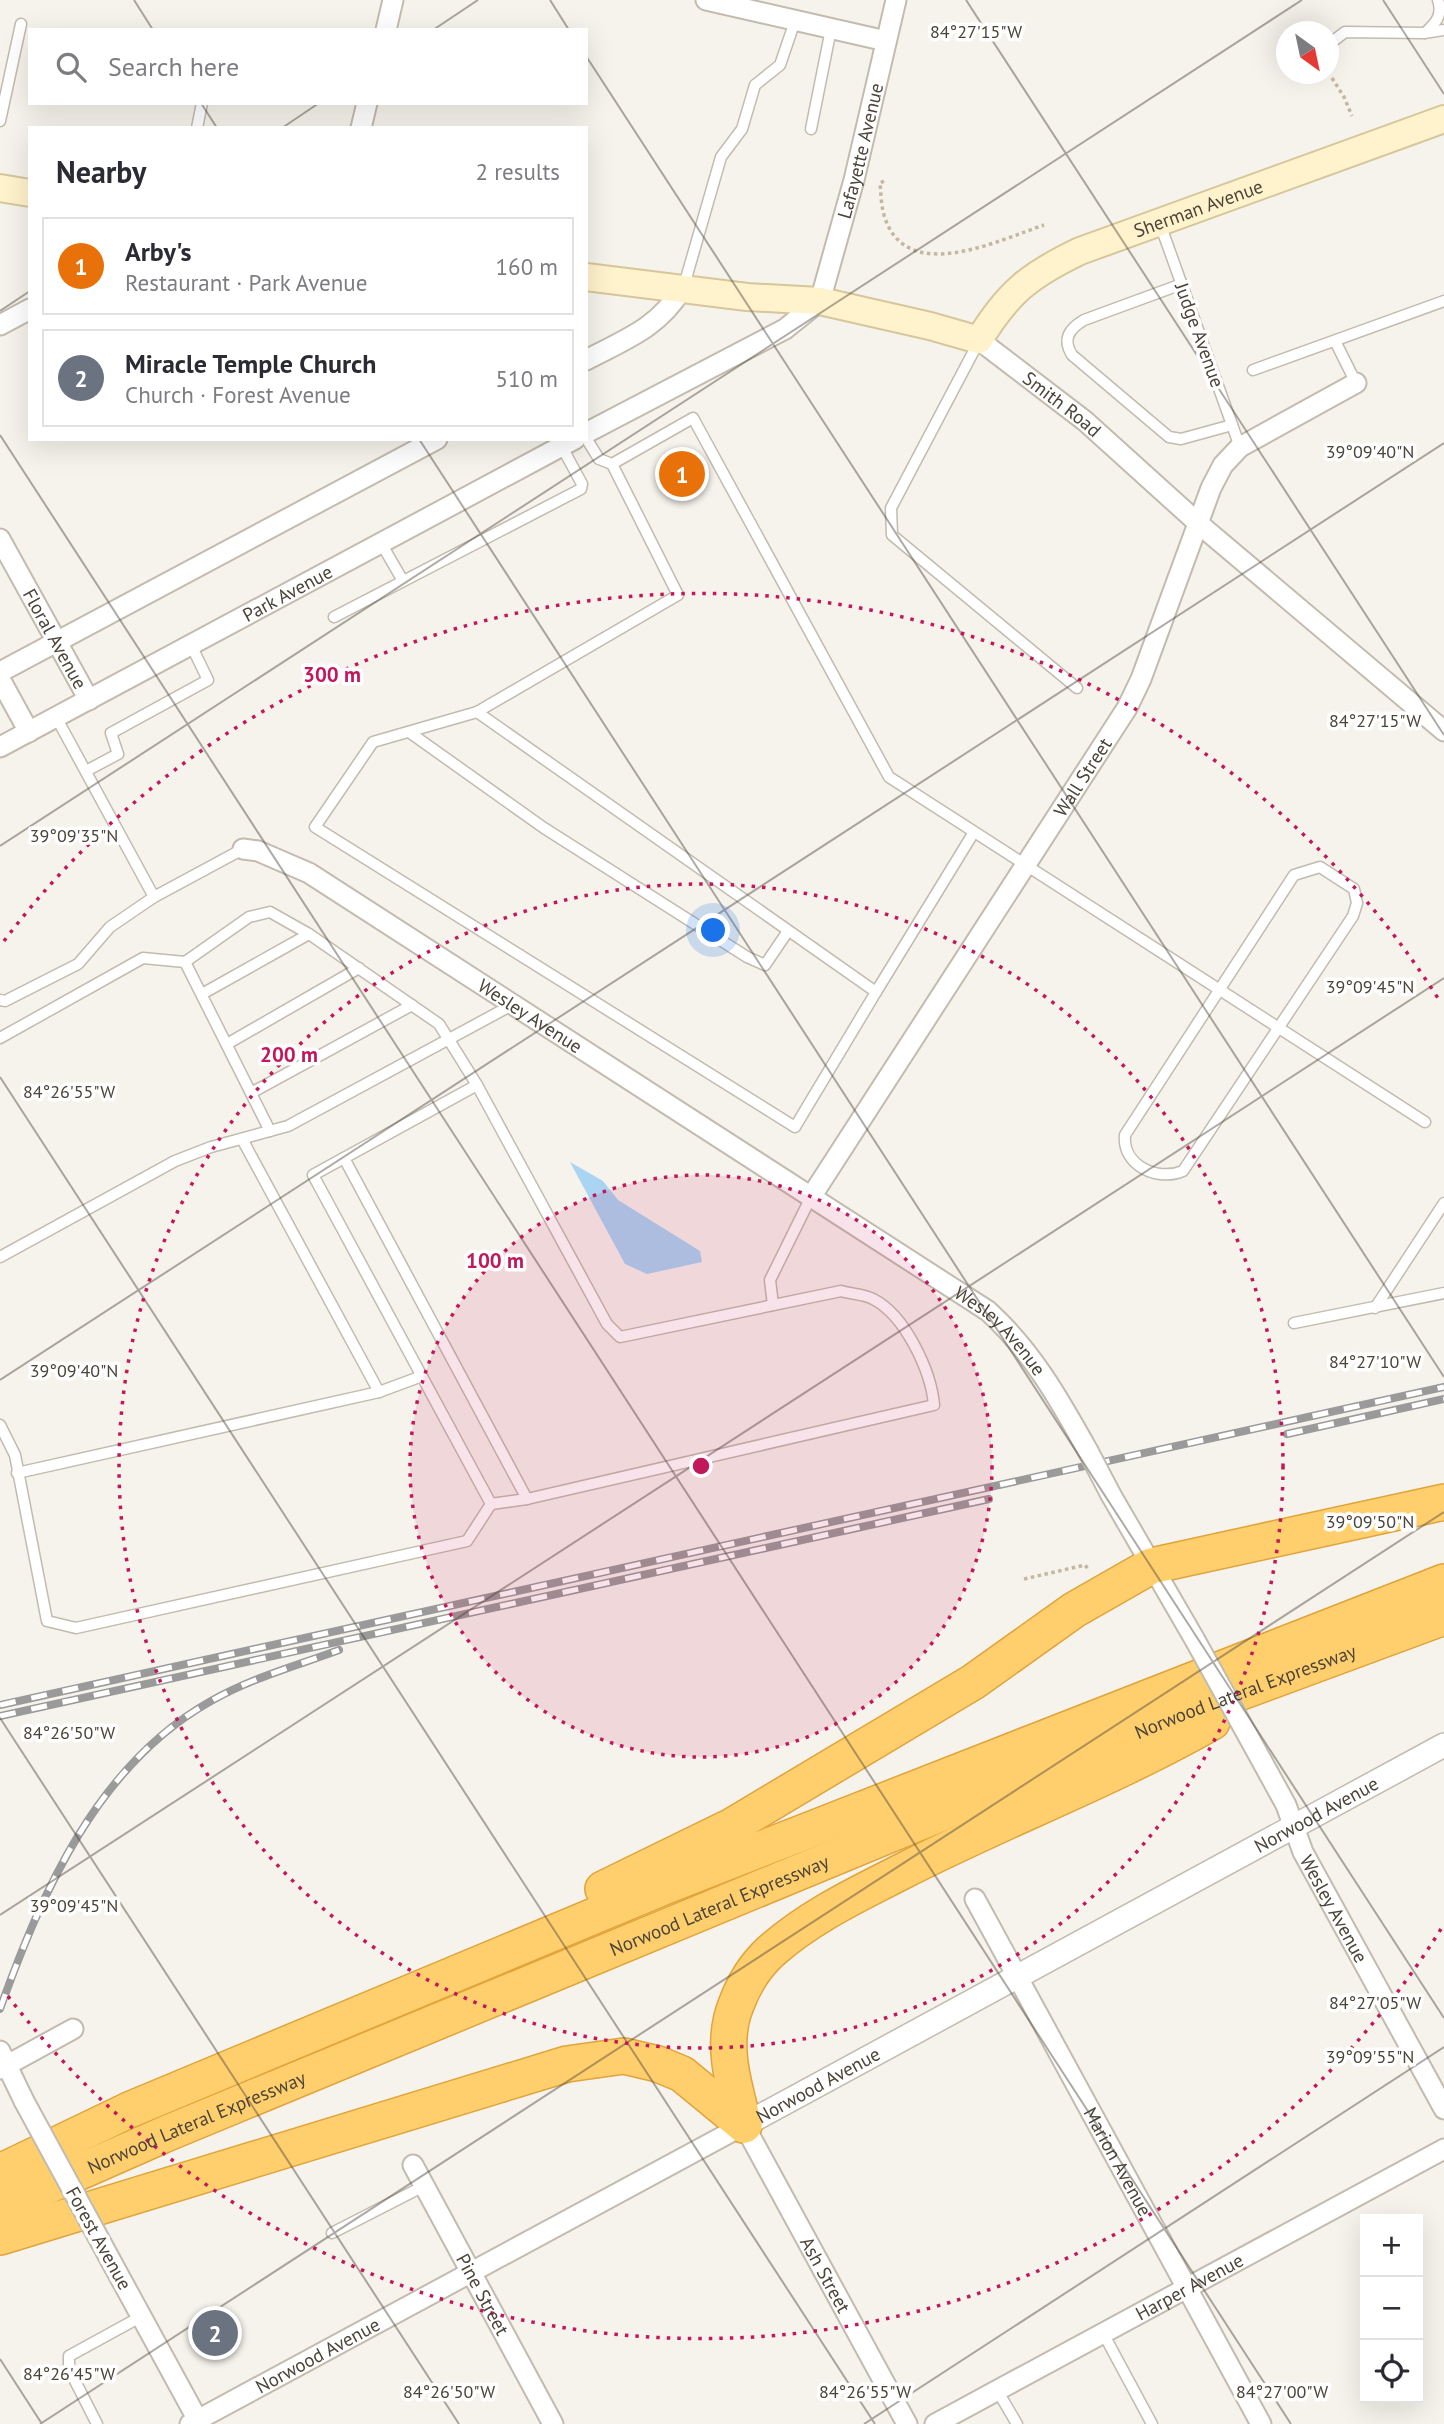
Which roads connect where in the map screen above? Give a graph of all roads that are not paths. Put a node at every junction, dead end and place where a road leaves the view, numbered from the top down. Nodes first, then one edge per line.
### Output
1 (393, 0) edge
2 (706, 0) edge
3 (896, 0) edge
4 (1438, 0) edge
5 (795, 21) junction
6 (21, 23) dead end
7 (386, 28) edge
8 (831, 29) junction
9 (1444, 30) edge
10 (1424, 33) junction
11 (1339, 37) edge
12 (886, 41) junction
13 (202, 105) edge
14 (367, 105) edge
15 (1444, 119) edge
16 (0, 121) edge
17 (197, 126) edge
18 (361, 126) edge
19 (811, 129) dead end
20 (0, 188) edge
21 (28, 194) edge
22 (1160, 224) junction
23 (588, 277) edge
24 (1182, 284) junction
25 (682, 289) junction
26 (820, 301) junction
27 (1444, 302) edge
28 (28, 310) edge
29 (0, 325) edge
30 (979, 340) junction
31 (1335, 341) junction
32 (588, 359) edge
33 (1253, 369) dead end
34 (1356, 383) joint
35 (1232, 425) junction
36 (588, 435) edge
37 (588, 440) edge
38 (433, 441) edge
39 (569, 443) edge
40 (1240, 447) junction
41 (612, 464) junction
42 (1199, 524) junction
43 (0, 539) edge
44 (381, 543) junction
45 (403, 581) junction
46 (334, 617) dead end
47 (56, 641) junction
48 (191, 645) junction
49 (0, 672) edge
50 (0, 679) edge
51 (1077, 688) dead end
52 (89, 700) junction
53 (477, 712) junction
54 (56, 717) junction
55 (1444, 731) edge
56 (29, 732) junction
57 (409, 732) junction
58 (0, 747) edge
59 (86, 771) junction
60 (974, 832) junction
61 (243, 849) joint
62 (1025, 867) junction
63 (155, 897) junction
64 (788, 931) junction
65 (309, 934) junction
66 (185, 961) junction
67 (359, 968) junction
68 (1221, 991) junction
69 (876, 992) junction
70 (202, 994) junction
71 (0, 1000) edge
72 (513, 1004) junction
73 (412, 1005) junction
74 (1279, 1028) junction
75 (0, 1038) edge
76 (449, 1039) junction
77 (227, 1044) junction
78 (477, 1085) junction
79 (251, 1093) junction
80 (1425, 1122) dead end
81 (270, 1131) junction
82 (242, 1139) junction
83 (344, 1158) junction
84 (811, 1197) junction
85 (1444, 1203) edge
86 (0, 1256) edge
87 (1444, 1293) edge
88 (773, 1305) junction
89 (1375, 1308) junction
90 (1294, 1323) dead end
91 (422, 1376) junction
92 (379, 1392) junction
93 (0, 1425) edge
94 (17, 1473) junction
95 (527, 1499) junction
96 (1444, 1502) edge
97 (491, 1504) junction
98 (1151, 1566) junction
99 (1444, 1582) edge
100 (1444, 1617) edge
101 (1308, 1667) junction
102 (1444, 1745) edge
103 (1293, 1825) junction
104 (975, 1899) dead end
105 (1018, 1978) junction
106 (364, 2012) junction
107 (73, 2029) dead end
108 (3, 2061) edge
109 (1444, 2109) edge
110 (744, 2125) junction
111 (1444, 2149) edge
112 (413, 2165) dead end
113 (0, 2172) edge
114 (424, 2186) junction
115 (0, 2207) edge
116 (332, 2233) dead end
117 (0, 2237) edge
118 (471, 2272) junction
119 (1186, 2287) junction
120 (142, 2316) junction
121 (1103, 2332) junction
122 (997, 2390) junction
123 (196, 2422) edge
124 (97, 2424) edge
125 (553, 2424) edge
126 (907, 2424) edge
127 (934, 2424) edge
128 (1017, 2424) edge
129 (1152, 2424) edge
130 (1261, 2424) edge

1 - 7 street
2 - 5 street
3 - 12 street, Lafayette Avenue
4 - 10 lane
5 - 8 street
5 - 25 lane
6 - 16 lane
8 - 12 street
8 - 19 lane
9 - 10 lane
10 - 11 lane
12 - 26 street, Lafayette Avenue
13 - 17 lane
14 - 18 street
15 - 22 main road, Sherman Avenue
20 - 21 main road
22 - 24 lane, Judge Avenue
22 - 30 main road, Sherman Avenue
23 - 25 main road, Smith Road
24 - 35 lane, Judge Avenue
24 - 35 lane
25 - 26 main road, Smith Road
25 - 32 street
26 - 30 main road, Smith Road
26 - 36 street
27 - 31 lane
28 - 29 street
30 - 42 street, Smith Road
30 - 51 lane
31 - 33 lane
31 - 34 lane
34 - 40 street, Wall Street
35 - 40 lane, Judge Avenue
37 - 41 lane
38 - 47 street
39 - 44 street, Park Avenue
39 - 45 lane
40 - 42 street, Wall Street
41 - 53 lane
41 - 60 lane
42 - 55 street, Smith Road
42 - 62 street, Wall Street
43 - 47 street, Floral Avenue
44 - 45 lane
44 - 48 street, Park Avenue
45 - 46 lane
47 - 49 street
47 - 52 street, Floral Avenue
48 - 52 street, Park Avenue
48 - 59 lane
50 - 56 street
52 - 54 street, Park Avenue
53 - 57 lane
53 - 64 lane
54 - 56 street, Park Avenue
54 - 59 lane, Floral Avenue
56 - 58 street, Park Avenue
57 - 64 lane
57 - 69 lane
59 - 63 lane, Floral Avenue
60 - 62 lane
60 - 69 lane
61 - 63 lane
61 - 72 street, Wesley Avenue
62 - 68 lane
62 - 84 street, Wall Street
63 - 71 lane
64 - 69 lane
65 - 66 lane
65 - 67 lane
65 - 70 lane
66 - 70 lane
66 - 75 lane
67 - 73 lane
67 - 77 lane
68 - 74 lane
68 - 74 lane
68 - 74 lane
70 - 77 lane
72 - 76 lane
72 - 84 street, Wesley Avenue
73 - 76 lane
73 - 79 lane
74 - 80 lane
76 - 78 lane
76 - 81 lane
77 - 79 lane
78 - 83 lane
78 - 88 lane
79 - 81 lane
81 - 82 lane
82 - 86 lane
82 - 92 lane
83 - 91 lane
83 - 95 lane
84 - 88 lane
84 - 98 street, Wesley Avenue, bridge
85 - 89 lane
87 - 89 lane
88 - 95 lane
89 - 90 lane
91 - 92 lane
91 - 97 lane
92 - 94 lane
93 - 94 lane
94 - 97 lane
95 - 97 lane
96 - 98 highway
98 - 103 street, Wesley Avenue, bridge
98 - 106 highway
99 - 106 highway, Norwood Lateral Expressway
100 - 101 highway, Norwood Lateral Expressway
101 - 110 highway
101 - 115 highway, Norwood Lateral Expressway
102 - 103 street, Norwood Avenue
103 - 105 street, Norwood Avenue
103 - 109 street, Wesley Avenue
104 - 105 street, Marion Avenue
105 - 110 street, Norwood Avenue
105 - 119 street, Marion Avenue
106 - 113 highway, Norwood Lateral Expressway
107 - 108 street
108 - 120 street, Forest Avenue, bridge
110 - 117 highway
110 - 118 street, Norwood Avenue
110 - 126 street, Ash Street
111 - 119 street, Harper Avenue
112 - 114 street, Pine Street
114 - 116 lane
114 - 118 street, Pine Street
118 - 123 street, Norwood Avenue
118 - 125 street, Pine Street
119 - 121 street, Harper Avenue
119 - 130 street, Marion Avenue
120 - 123 street, Forest Avenue
120 - 124 lane
121 - 122 street, Harper Avenue
121 - 129 lane
122 - 127 street, Harper Avenue
122 - 128 lane

